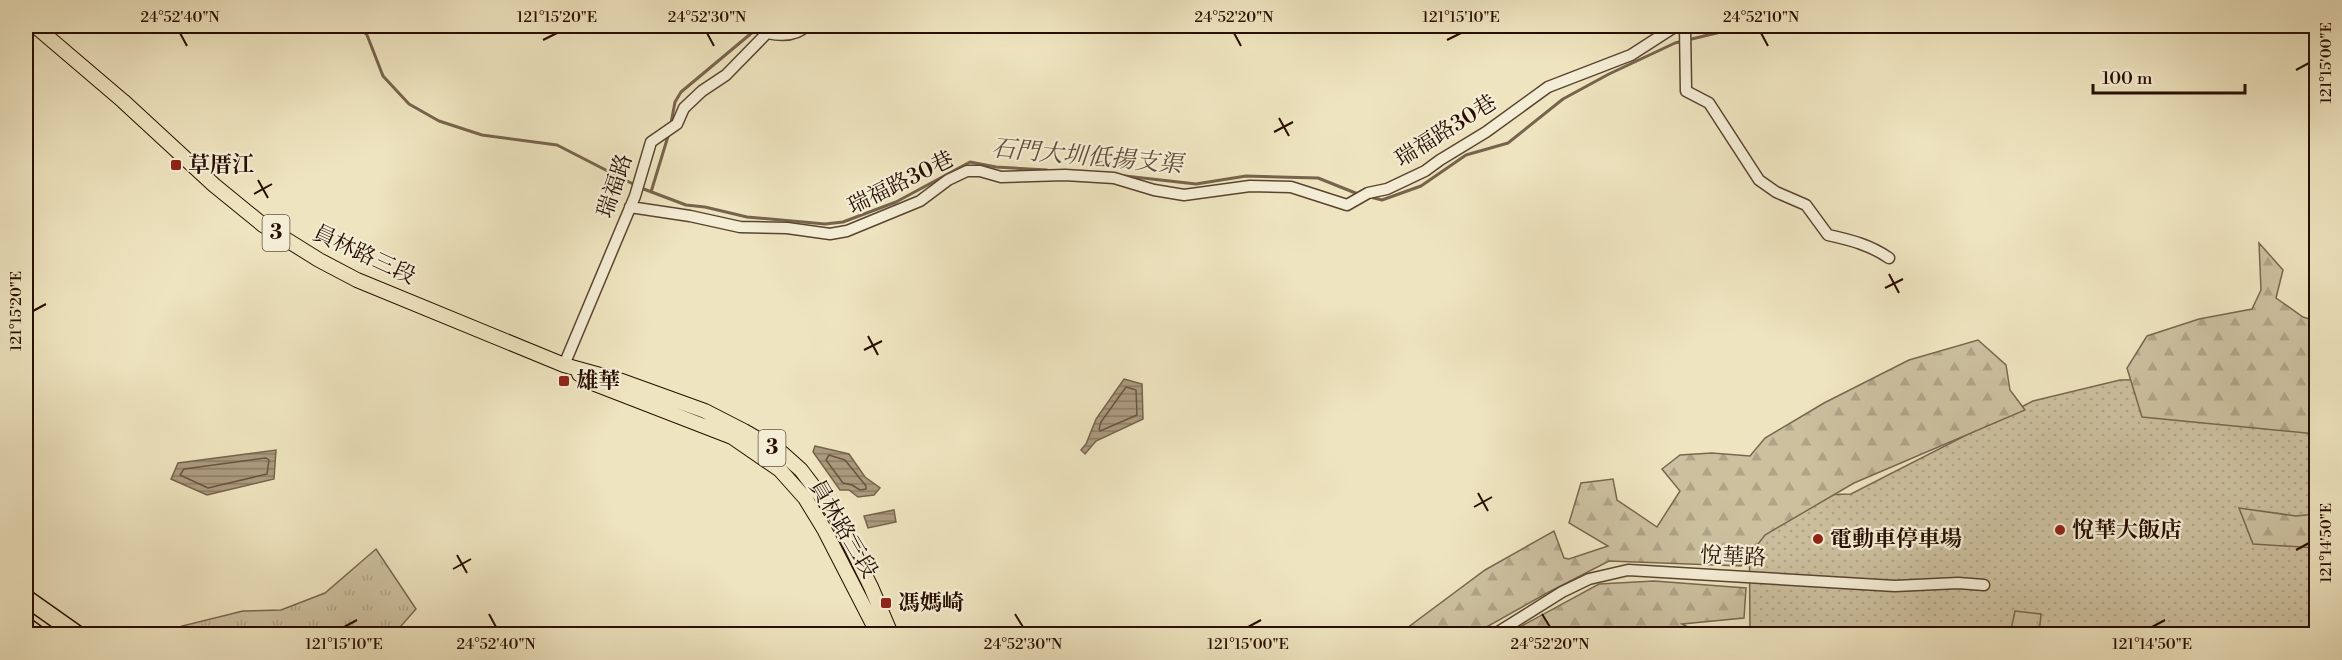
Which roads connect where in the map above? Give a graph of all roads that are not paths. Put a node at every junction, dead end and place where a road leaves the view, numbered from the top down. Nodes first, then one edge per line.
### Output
1 (35, 26) edge
2 (806, 26) edge
3 (1676, 26) edge
4 (1685, 26) edge
5 (630, 207) junction
6 (1889, 258) dead end
7 (564, 365) junction
8 (1984, 585) dead end
9 (26, 598) edge
10 (26, 626) edge
11 (38, 634) edge
12 (77, 634) edge
13 (878, 634) edge
14 (891, 634) edge
15 (1495, 634) edge

1 - 7 main road, 員林路三段 / 3
2 - 5 street, 瑞福路
3 - 5 street, 瑞福路30巷
4 - 6 street
5 - 7 street, 瑞福路
7 - 13 main road, 員林路三段 / 3
7 - 14 main road, 員林路三段 / 3
8 - 15 street, 悅華路
9 - 12 highway
10 - 11 highway

